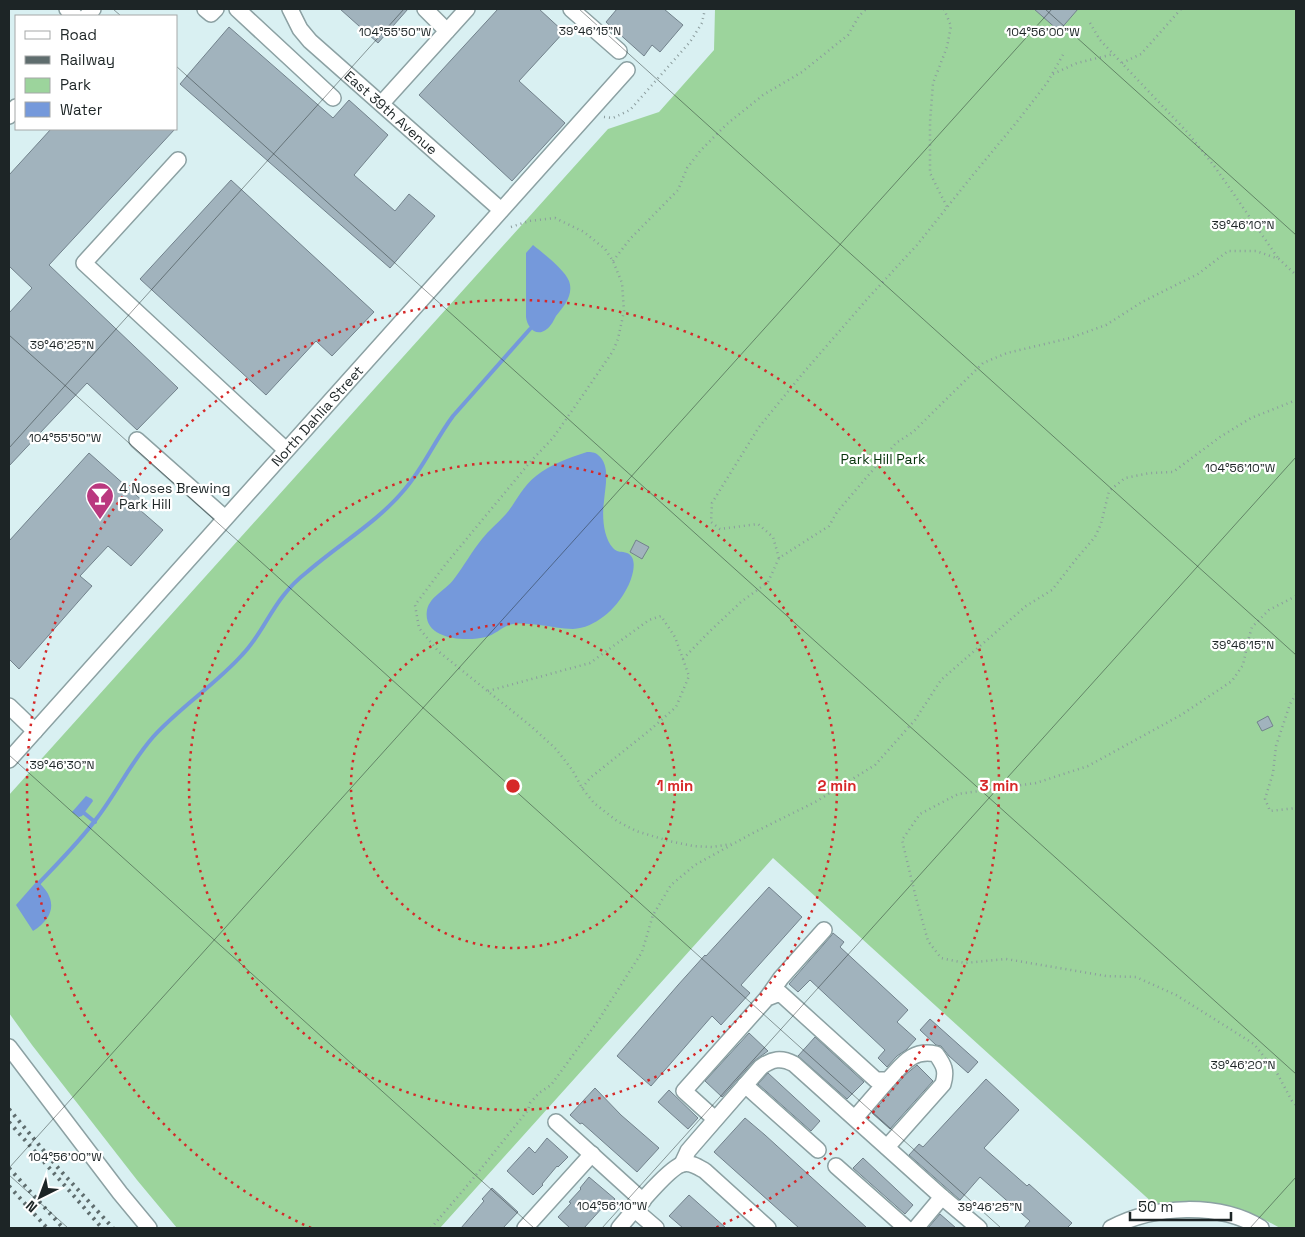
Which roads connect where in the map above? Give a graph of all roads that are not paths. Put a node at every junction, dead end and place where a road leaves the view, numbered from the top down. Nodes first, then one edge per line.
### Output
1 (205, 9) edge
2 (216, 9) edge
3 (237, 9) edge
4 (290, 9) edge
5 (425, 9) edge
6 (467, 9) edge
7 (571, 9) edge
8 (447, 31) junction
9 (619, 51) dead end
10 (626, 70) dead end
11 (333, 98) dead end
12 (382, 103) junction
13 (178, 160) dead end
14 (501, 210) junction
15 (137, 440) dead end
16 (286, 450) junction
17 (225, 518) junction
18 (9, 706) edge
19 (35, 731) junction
20 (9, 760) edge
21 (824, 930) dead end
22 (768, 998) junction
23 (9, 1046) edge
24 (888, 1080) junction
25 (745, 1085) junction
26 (855, 1118) junction
27 (715, 1119) junction
28 (556, 1122) dead end
29 (887, 1147) junction
30 (818, 1150) dead end
31 (592, 1154) junction
32 (682, 1164) junction
33 (836, 1166) dead end
34 (942, 1197) junction
35 (639, 1205) junction
36 (149, 1228) edge
37 (525, 1228) edge
38 (619, 1228) edge
39 (656, 1228) edge
40 (768, 1228) edge
41 (906, 1228) edge
42 (916, 1228) edge
43 (978, 1228) edge
44 (1111, 1228) edge
45 (1261, 1228) edge

1 - 2 street
3 - 11 street
4 - 12 street, East 39th Avenue
5 - 8 street
6 - 8 street
7 - 9 street
8 - 12 street
10 - 14 street, North Dahlia Street
12 - 14 street, East 39th Avenue
13 - 16 street
14 - 16 street, North Dahlia Street
15 - 17 street
16 - 17 street, North Dahlia Street
17 - 19 street, North Dahlia Street
18 - 19 street
19 - 20 street, North Dahlia Street
21 - 22 street
22 - 24 street
22 - 27 street
23 - 36 street
24 - 26 street
24 - 29 street
25 - 26 street
25 - 27 street
25 - 30 street
26 - 29 street
27 - 32 street
28 - 31 street
29 - 34 street
31 - 35 street
31 - 37 street
32 - 35 street
32 - 40 street
33 - 41 street
34 - 42 street
34 - 43 street
35 - 38 street
35 - 39 street
44 - 45 street

